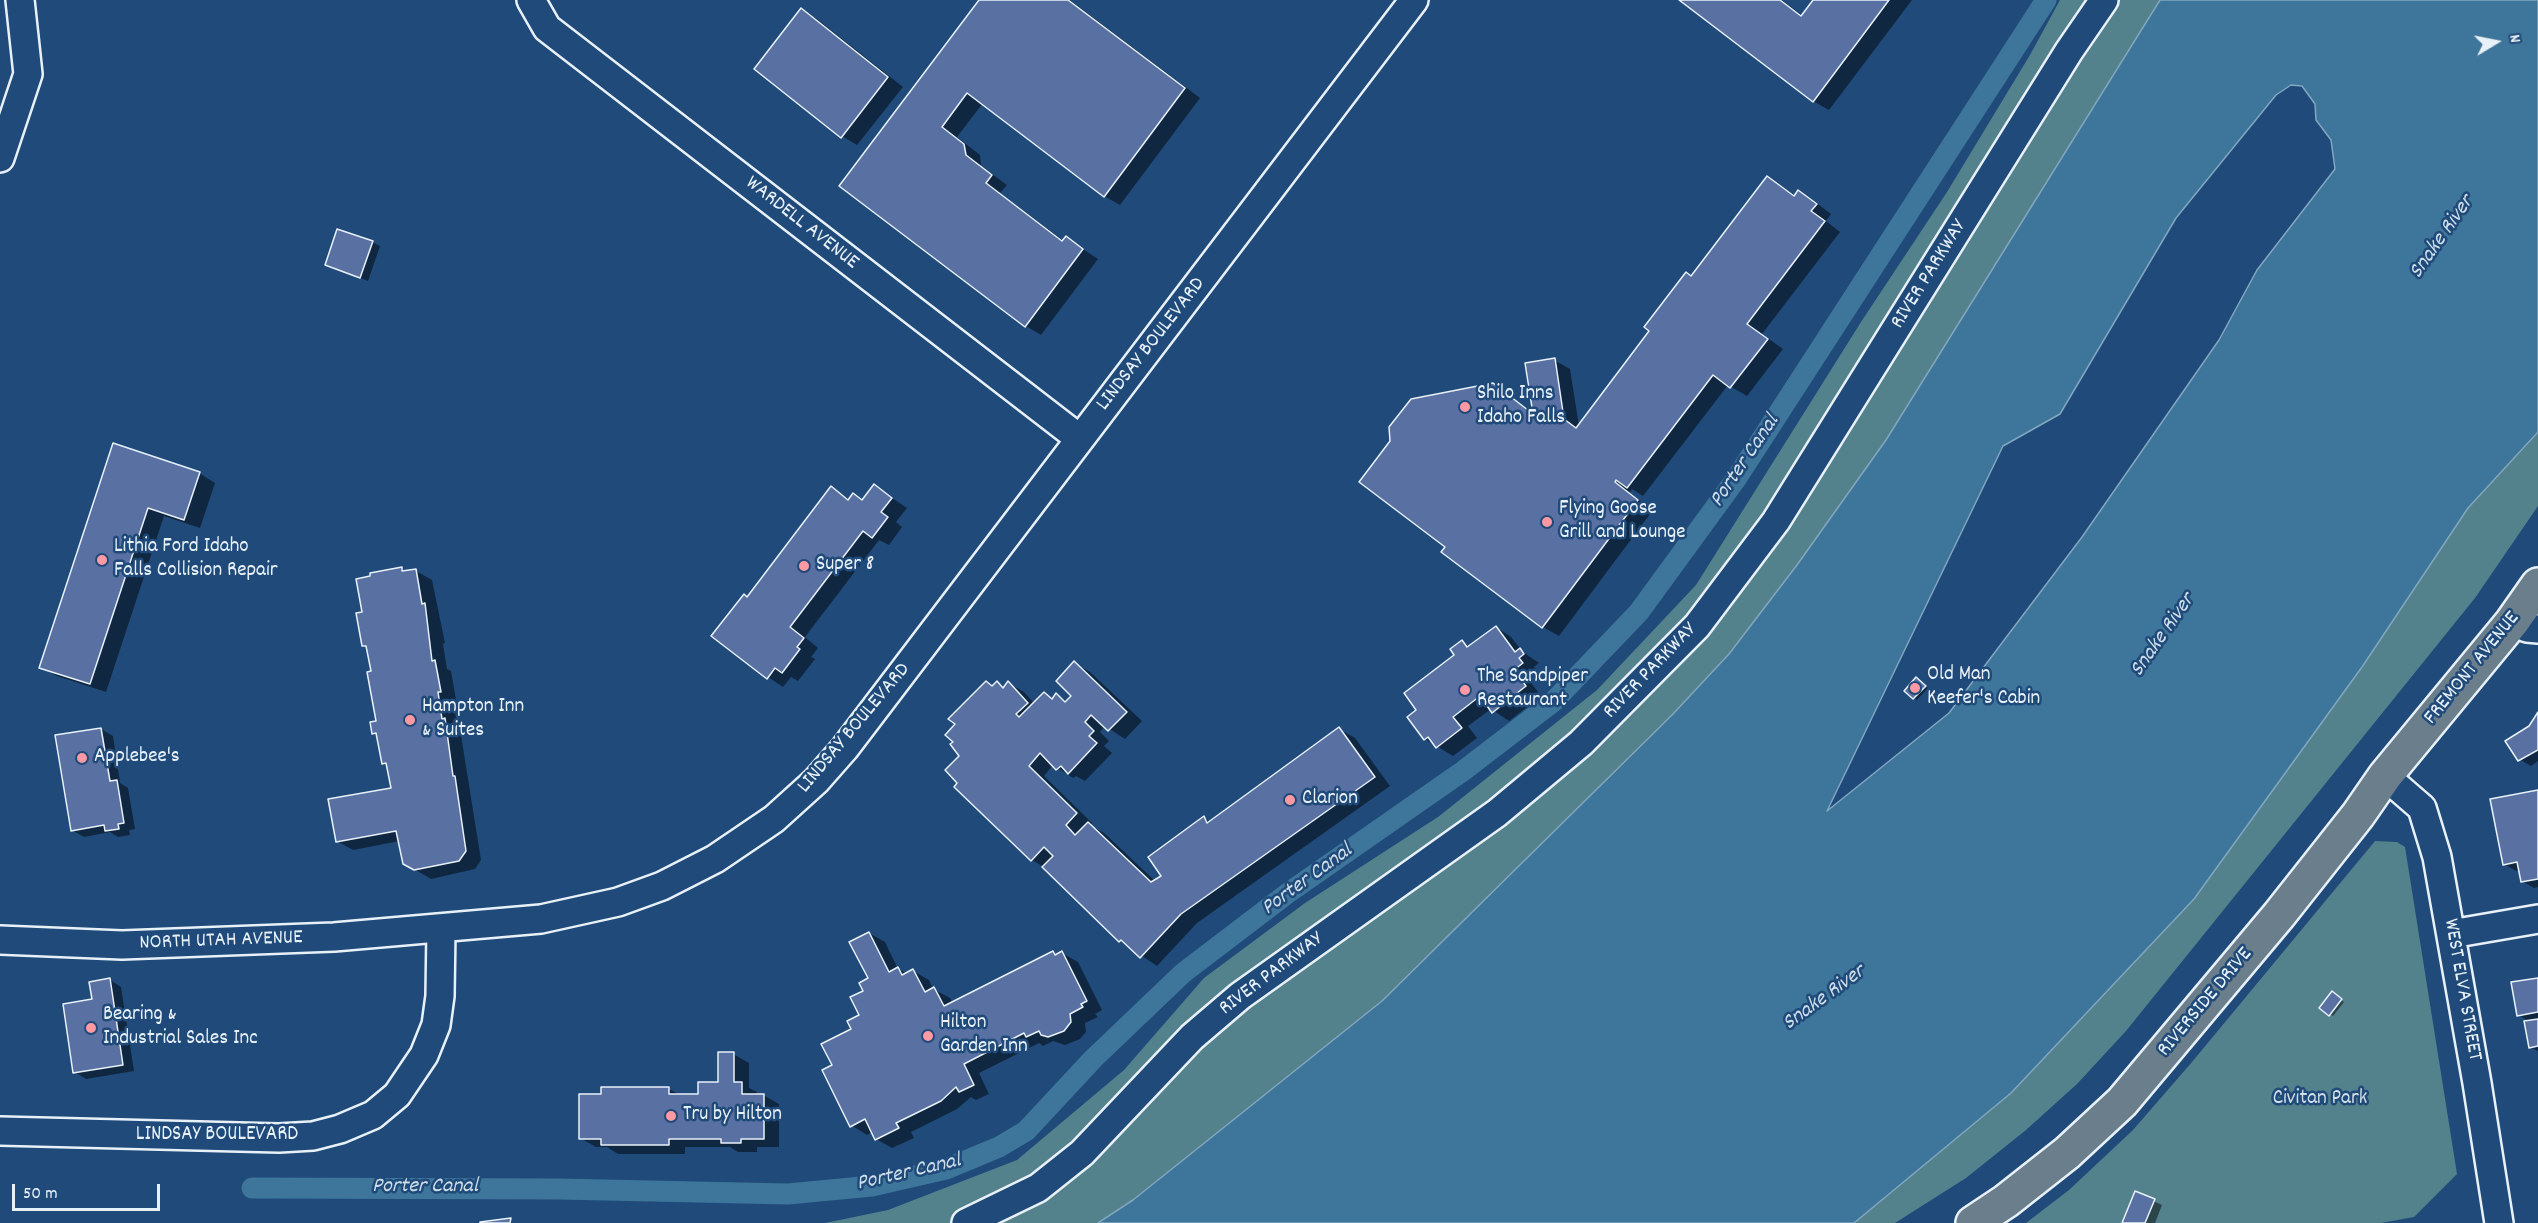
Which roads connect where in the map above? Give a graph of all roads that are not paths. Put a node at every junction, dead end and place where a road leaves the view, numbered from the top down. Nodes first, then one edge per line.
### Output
1 (20, 0) edge
2 (531, 0) edge
3 (1414, 0) edge
4 (2104, 0) edge
5 (0, 158) edge
6 (1080, 439) junction
7 (2538, 585) edge
8 (2525, 626) edge
9 (2407, 751) joint
10 (2385, 776) junction
11 (2538, 919) edge
12 (441, 929) junction
13 (2451, 934) junction
14 (0, 940) edge
15 (0, 1131) edge
16 (966, 1223) edge
17 (1973, 1223) edge
18 (2499, 1223) edge

1 - 5 street
2 - 6 street, WARDELL AVENUE
3 - 6 street, LINDSAY BOULEVARD
4 - 16 street, RIVER PARKWAY
6 - 12 street, LINDSAY BOULEVARD
7 - 8 main road, FREMONT AVENUE
8 - 9 main road, FREMONT AVENUE
9 - 10 main road, RIVERSIDE DRIVE
10 - 13 street, WEST ELVA STREET
10 - 17 main road, RIVERSIDE DRIVE
11 - 13 street
12 - 14 street, NORTH UTAH AVENUE
12 - 15 street, LINDSAY BOULEVARD
13 - 18 street, WEST ELVA STREET

